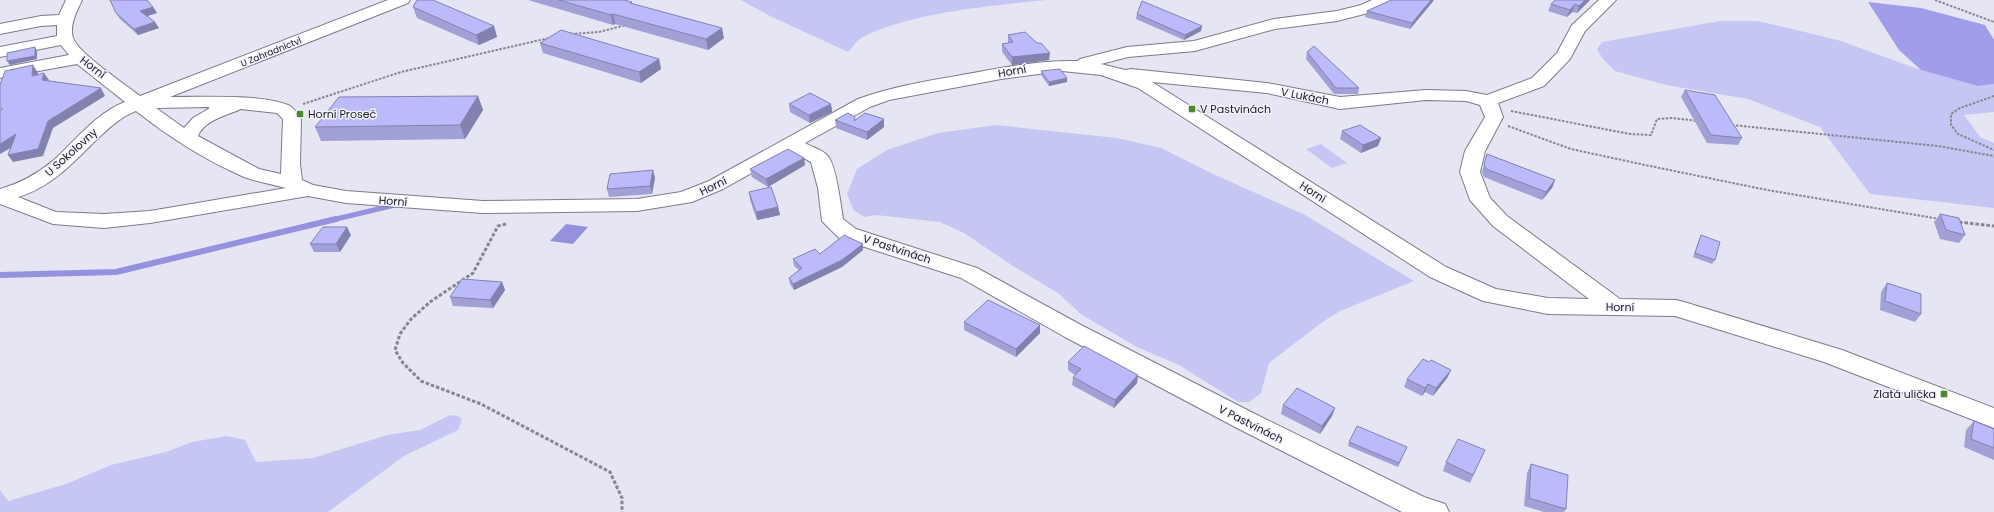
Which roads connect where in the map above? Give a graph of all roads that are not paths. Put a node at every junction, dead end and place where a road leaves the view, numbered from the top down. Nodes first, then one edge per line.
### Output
1 (74, 0) edge
2 (402, 0) edge
3 (1384, 0) edge
4 (1608, 0) edge
5 (65, 20) junction
6 (0, 29) edge
7 (65, 39) junction
8 (0, 52) edge
9 (80, 58) junction
10 (1077, 65) junction
11 (0, 73) edge
12 (1122, 73) junction
13 (141, 103) junction
14 (249, 104) junction
15 (1491, 110) junction
16 (188, 139) junction
17 (791, 143) junction
18 (300, 186) junction
19 (0, 196) edge
20 (1615, 307) junction
21 (1994, 418) edge
22 (1435, 512) edge

1 - 5 street
2 - 13 street, U Zahradnictví
3 - 10 street
4 - 15 street
5 - 6 street
5 - 7 street
7 - 8 street
7 - 9 street, Horní
9 - 11 street
9 - 13 street, Horní
10 - 12 street, Horní
10 - 17 street, Horní
12 - 15 street, V Lukách
12 - 20 street, Horní
13 - 14 street
13 - 16 street, Horní
13 - 19 street, U Sokolovny
14 - 16 street
14 - 18 street
15 - 20 street
16 - 18 street, Horní
17 - 18 street, Horní
17 - 22 street, V Pastvinách
18 - 19 street
20 - 21 street, Horní

